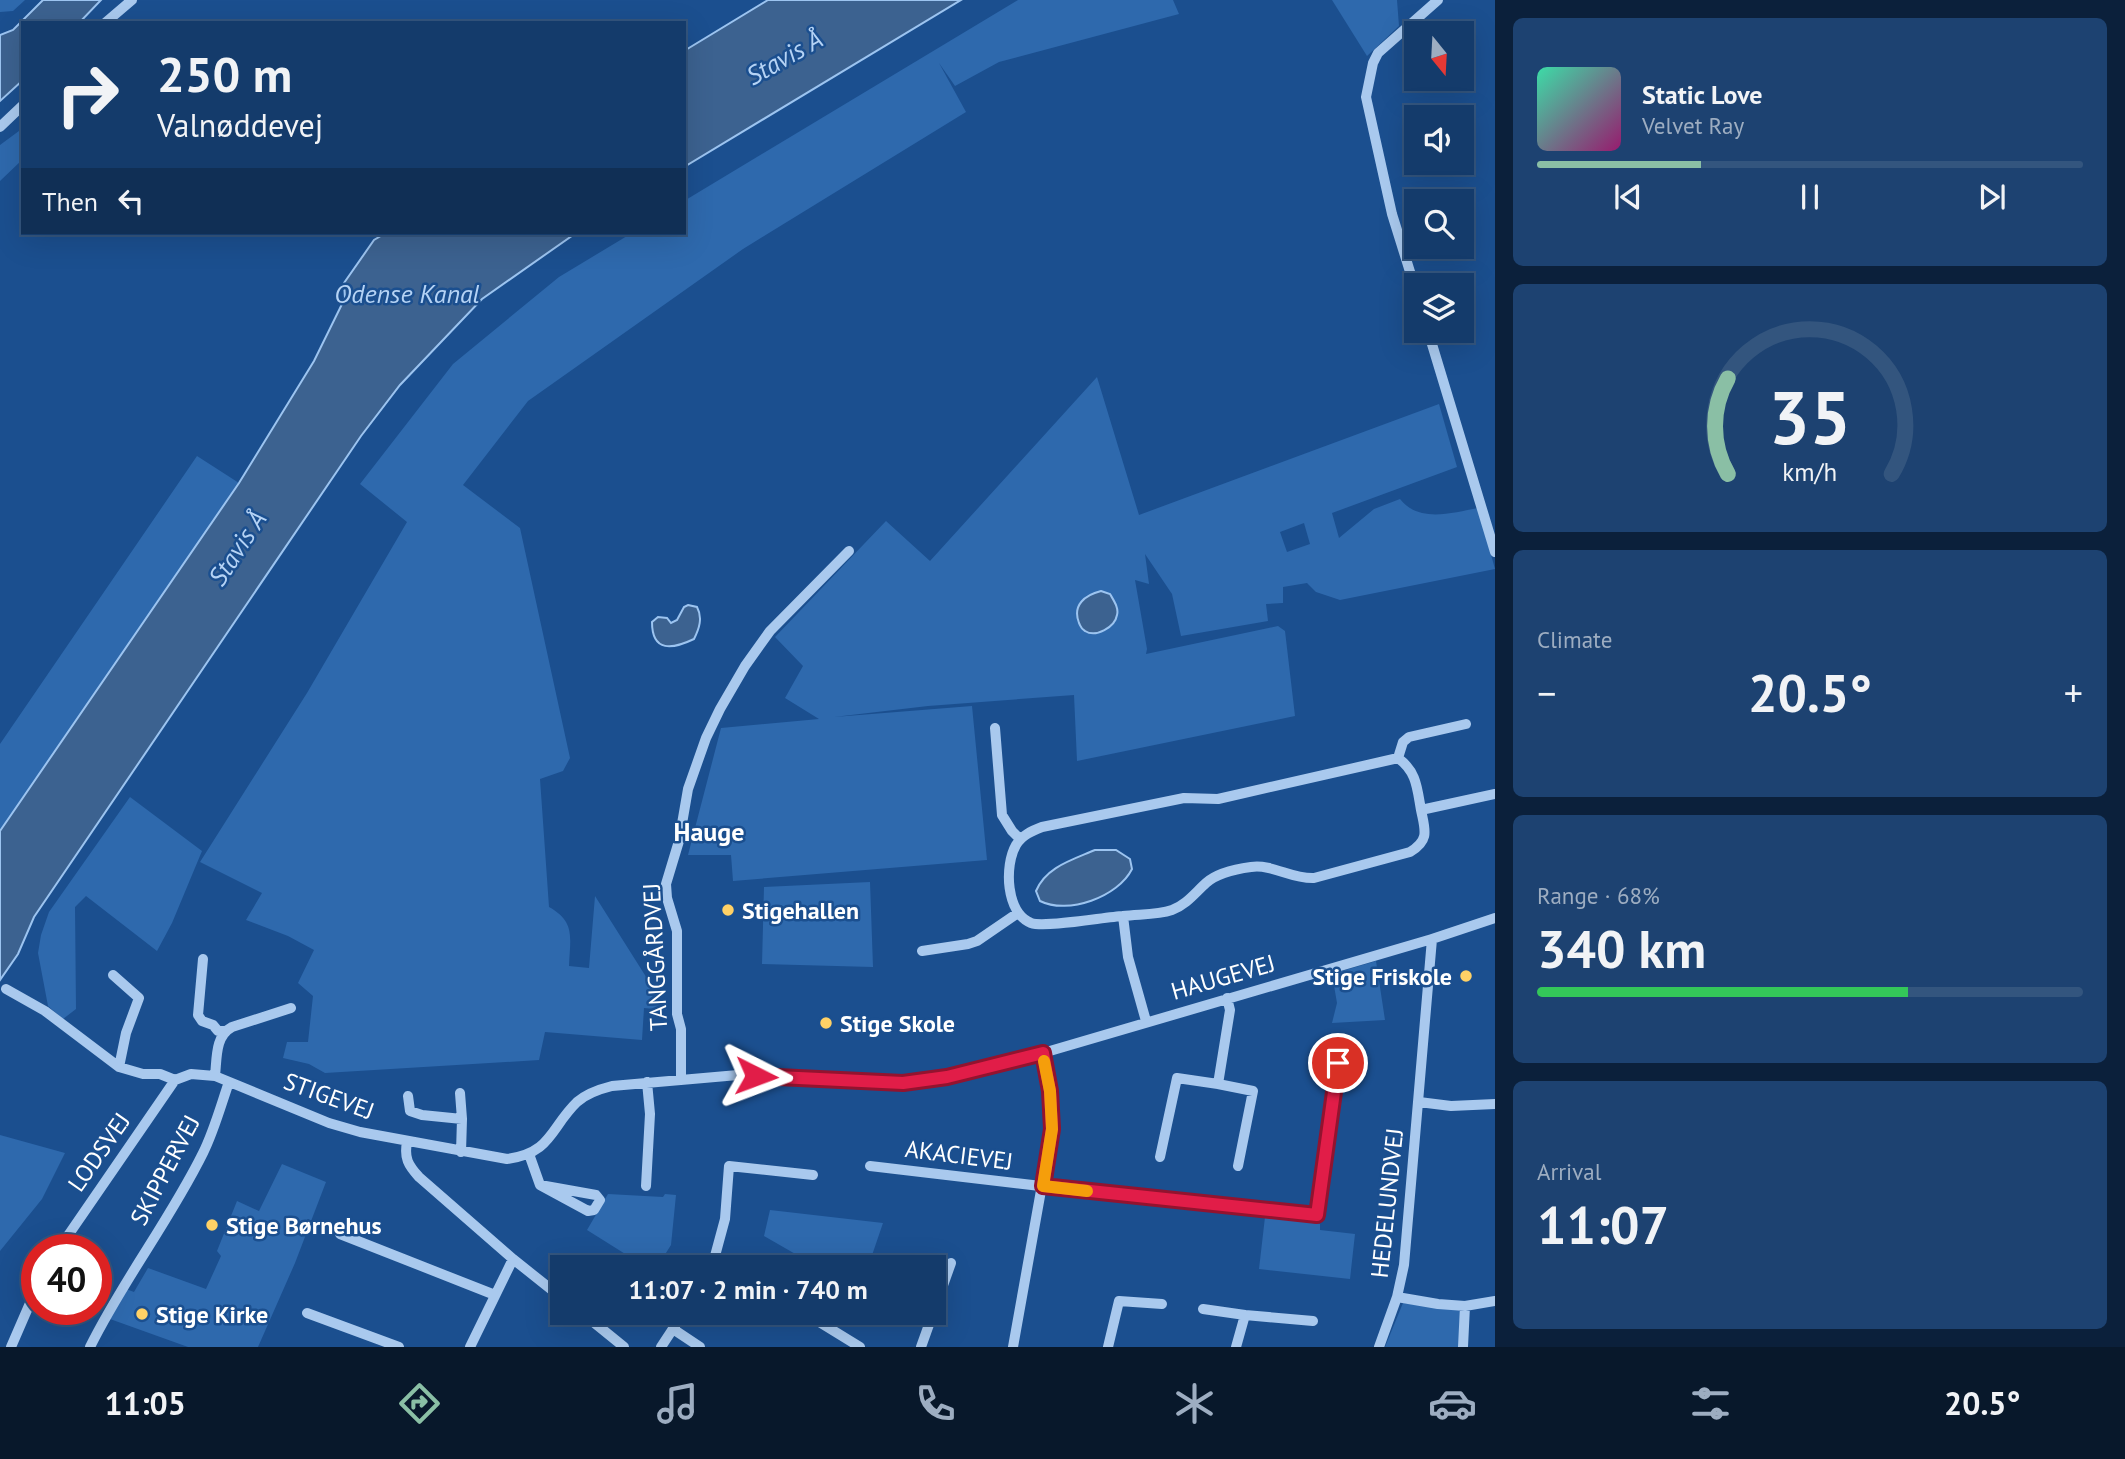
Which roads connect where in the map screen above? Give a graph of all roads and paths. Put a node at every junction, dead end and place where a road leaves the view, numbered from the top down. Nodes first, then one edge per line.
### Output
1 (132, 0) edge
2 (1438, 0) edge
3 (107, 21) edge
4 (21, 107) edge
5 (0, 127) edge
6 (1410, 273) edge
7 (1432, 343) edge
8 (849, 551) dead end
9 (1495, 552) edge
10 (1466, 724) dead end
11 (995, 728) dead end
12 (1398, 758) junction
13 (1495, 794) edge
14 (1422, 810) junction
15 (1018, 842) junction
16 (1018, 913) junction
17 (1123, 916) junction
18 (1495, 918) edge
19 (1432, 939) junction
20 (922, 951) dead end
21 (203, 960) dead end
22 (113, 975) dead end
23 (6, 989) dead end
24 (1227, 998) junction
25 (291, 1008) dead end
26 (1146, 1021) junction
27 (224, 1031) junction
28 (1043, 1053) junction
29 (1338, 1063) dead end
30 (119, 1067) junction
31 (215, 1076) junction
32 (175, 1080) junction
33 (681, 1080) junction
34 (229, 1082) junction
35 (647, 1082) junction
36 (1217, 1084) junction
37 (460, 1093) dead end
38 (408, 1096) dead end
39 (1419, 1102) junction
40 (1495, 1104) edge
41 (462, 1119) junction
42 (407, 1142) junction
43 (461, 1152) junction
44 (528, 1154) junction
45 (1160, 1157) dead end
46 (870, 1166) dead end
47 (1238, 1166) dead end
48 (813, 1175) dead end
49 (540, 1185) junction
50 (646, 1186) dead end
51 (1043, 1186) junction
52 (69, 1234) edge
53 (340, 1234) dead end
54 (719, 1255) edge
55 (513, 1259) junction
56 (951, 1263) dead end
57 (946, 1276) edge
58 (550, 1288) edge
59 (495, 1295) junction
60 (1397, 1297) junction
61 (1495, 1301) edge
62 (1163, 1304) dead end
63 (1465, 1306) junction
64 (1203, 1309) dead end
65 (307, 1313) dead end
66 (1245, 1315) junction
67 (1313, 1321) dead end
68 (21, 1324) edge
69 (597, 1325) edge
70 (676, 1325) edge
71 (820, 1325) edge
72 (929, 1325) edge
73 (673, 1329) junction
74 (612, 1337) junction
75 (843, 1343) edge
76 (11, 1347) edge
77 (90, 1347) edge
78 (399, 1347) edge
79 (470, 1347) edge
80 (603, 1347) edge
81 (624, 1347) edge
82 (661, 1347) edge
83 (700, 1347) edge
84 (860, 1347) edge
85 (921, 1347) edge
86 (1013, 1347) edge
87 (1108, 1347) edge
88 (1236, 1347) edge
89 (1379, 1347) edge
90 (1463, 1347) edge

1 - 3 street
2 - 6 street
4 - 5 street
7 - 9 street
8 - 33 street, TANGGÅRDVEJ
10 - 12 street
11 - 15 street
12 - 14 street
12 - 15 street
13 - 14 street
14 - 17 street
15 - 16 street
16 - 17 street
16 - 20 street
17 - 26 street
18 - 19 street, HAUGEVEJ
19 - 24 street, HAUGEVEJ
19 - 39 street, HEDELUNDVEJ
21 - 27 street
22 - 30 street
23 - 30 street, STIGEVEJ
24 - 26 street, HAUGEVEJ
24 - 36 street
25 - 27 street
26 - 28 street, HAUGEVEJ
27 - 31 street
28 - 33 street
28 - 51 street
29 - 51 street, AKACIEVEJ
30 - 32 street, STIGEVEJ
31 - 32 street, STIGEVEJ
31 - 34 street, STIGEVEJ
32 - 52 street, LODSVEJ
33 - 35 street
34 - 42 street, STIGEVEJ
34 - 77 street, SKIPPERVEJ
35 - 44 street
35 - 50 street
36 - 45 street
36 - 47 street
37 - 41 street
38 - 41 street
39 - 40 street, HEDELUNDVEJ
39 - 60 street, HEDELUNDVEJ
41 - 43 street
42 - 43 street, STIGEVEJ
42 - 55 street
43 - 44 street, STIGEVEJ
44 - 49 street
46 - 51 street, AKACIEVEJ
48 - 54 street
49 - 49 street
51 - 86 street
53 - 59 street
55 - 58 street
55 - 59 street
56 - 57 street
59 - 79 street
60 - 63 street
60 - 89 street, HEDELUNDVEJ
61 - 63 street
62 - 87 street
63 - 90 street
64 - 66 street
65 - 78 street
66 - 67 street
66 - 88 street
68 - 76 street
69 - 74 street
70 - 73 street
71 - 75 street
72 - 85 street
73 - 82 street
73 - 83 street
74 - 80 street
74 - 81 street
75 - 84 street

